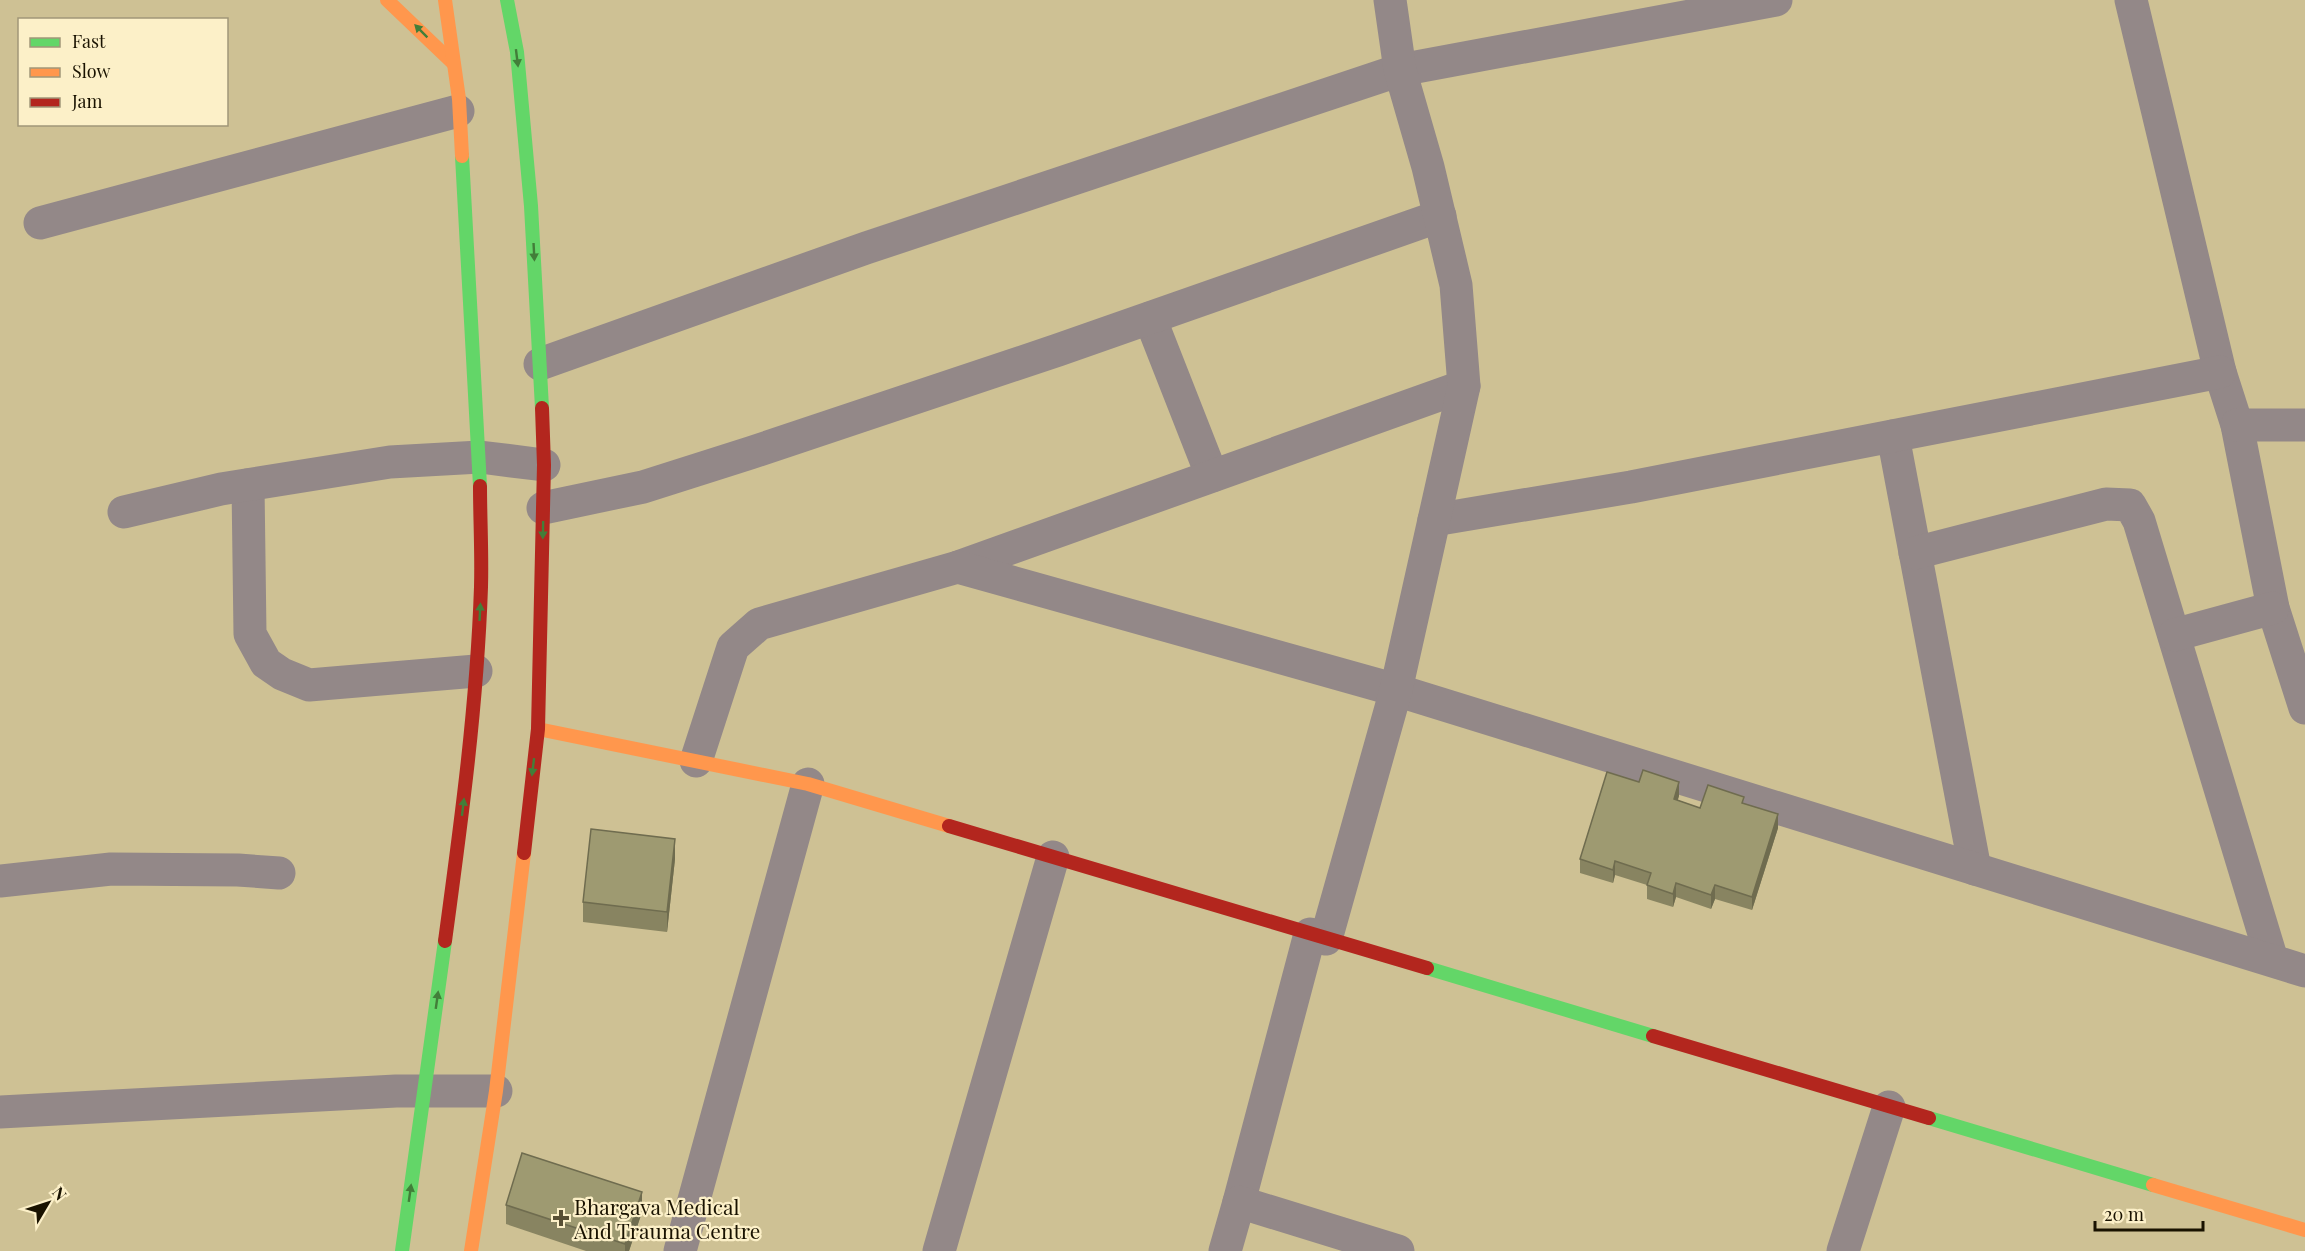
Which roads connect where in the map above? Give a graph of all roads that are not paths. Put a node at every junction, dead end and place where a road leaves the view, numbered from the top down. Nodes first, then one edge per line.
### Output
1 (387, 0) edge
2 (445, 0) edge
3 (507, 0) edge
4 (1390, 0) edge
5 (1776, 0) edge
6 (2131, 0) edge
7 (453, 63) junction
8 (1400, 70) junction
9 (458, 111) junction
10 (1440, 216) junction
11 (40, 223) dead end
12 (1150, 318) junction
13 (540, 364) junction
14 (2220, 372) junction
15 (1464, 387) junction
16 (2237, 425) junction
17 (2305, 425) edge
18 (1893, 436) junction
19 (480, 458) junction
20 (544, 465) junction
21 (1212, 476) junction
22 (248, 485) junction
23 (543, 508) junction
24 (124, 513) dead end
25 (1434, 520) junction
26 (1915, 553) junction
27 (958, 567) junction
28 (2273, 608) junction
29 (2174, 635) junction
30 (2297, 653) edge
31 (476, 671) junction
32 (1396, 690) junction
33 (2305, 708) edge
34 (538, 729) junction
35 (696, 761) junction
36 (808, 784) junction
37 (1053, 857) junction
38 (1976, 869) junction
39 (279, 873) dead end
40 (0, 881) edge
41 (1318, 937) junction
42 (2272, 960) junction
43 (2305, 971) edge
44 (424, 1091) junction
45 (496, 1091) junction
46 (1889, 1107) junction
47 (0, 1112) edge
48 (1239, 1202) junction
49 (2305, 1230) edge
50 (402, 1251) edge
51 (471, 1251) edge
52 (680, 1251) edge
53 (939, 1251) edge
54 (1225, 1251) edge
55 (1398, 1251) edge
56 (1843, 1251) edge

7 -> 1 main road
2 - 7 main road
3 -> 13 main road
4 - 8 street
5 - 8 street
6 - 14 street
7 - 9 main road
8 - 10 street
8 - 13 street
9 - 11 street
9 - 19 main road
10 - 12 street
10 - 15 street
12 - 21 street
12 - 23 street
13 - 20 main road
14 - 16 street
14 - 18 street
15 - 21 street
15 - 25 street
16 - 17 street
16 - 28 street
18 - 25 street
18 - 26 street
19 - 20 street
19 - 22 street
31 -> 19 main road
20 - 23 main road
21 - 27 street
22 - 24 street
22 - 31 street
23 -> 34 main road
25 - 32 street
26 - 29 street
26 - 38 street
27 - 32 street
27 - 35 street
28 - 29 street
28 - 30 street
29 - 42 street
30 - 33 street
44 -> 31 main road
32 - 38 street
32 - 41 street
34 - 35 main road
34 -> 45 main road
35 - 36 main road
36 - 37 main road
36 - 52 street
37 - 41 main road
37 - 53 street
38 - 42 street
39 - 40 street
41 - 46 main road
41 - 48 street
42 - 43 street
44 - 45 street
44 - 47 street
50 -> 44 main road
45 - 51 main road
46 - 49 main road
46 - 56 street
48 - 54 street
48 - 55 street

